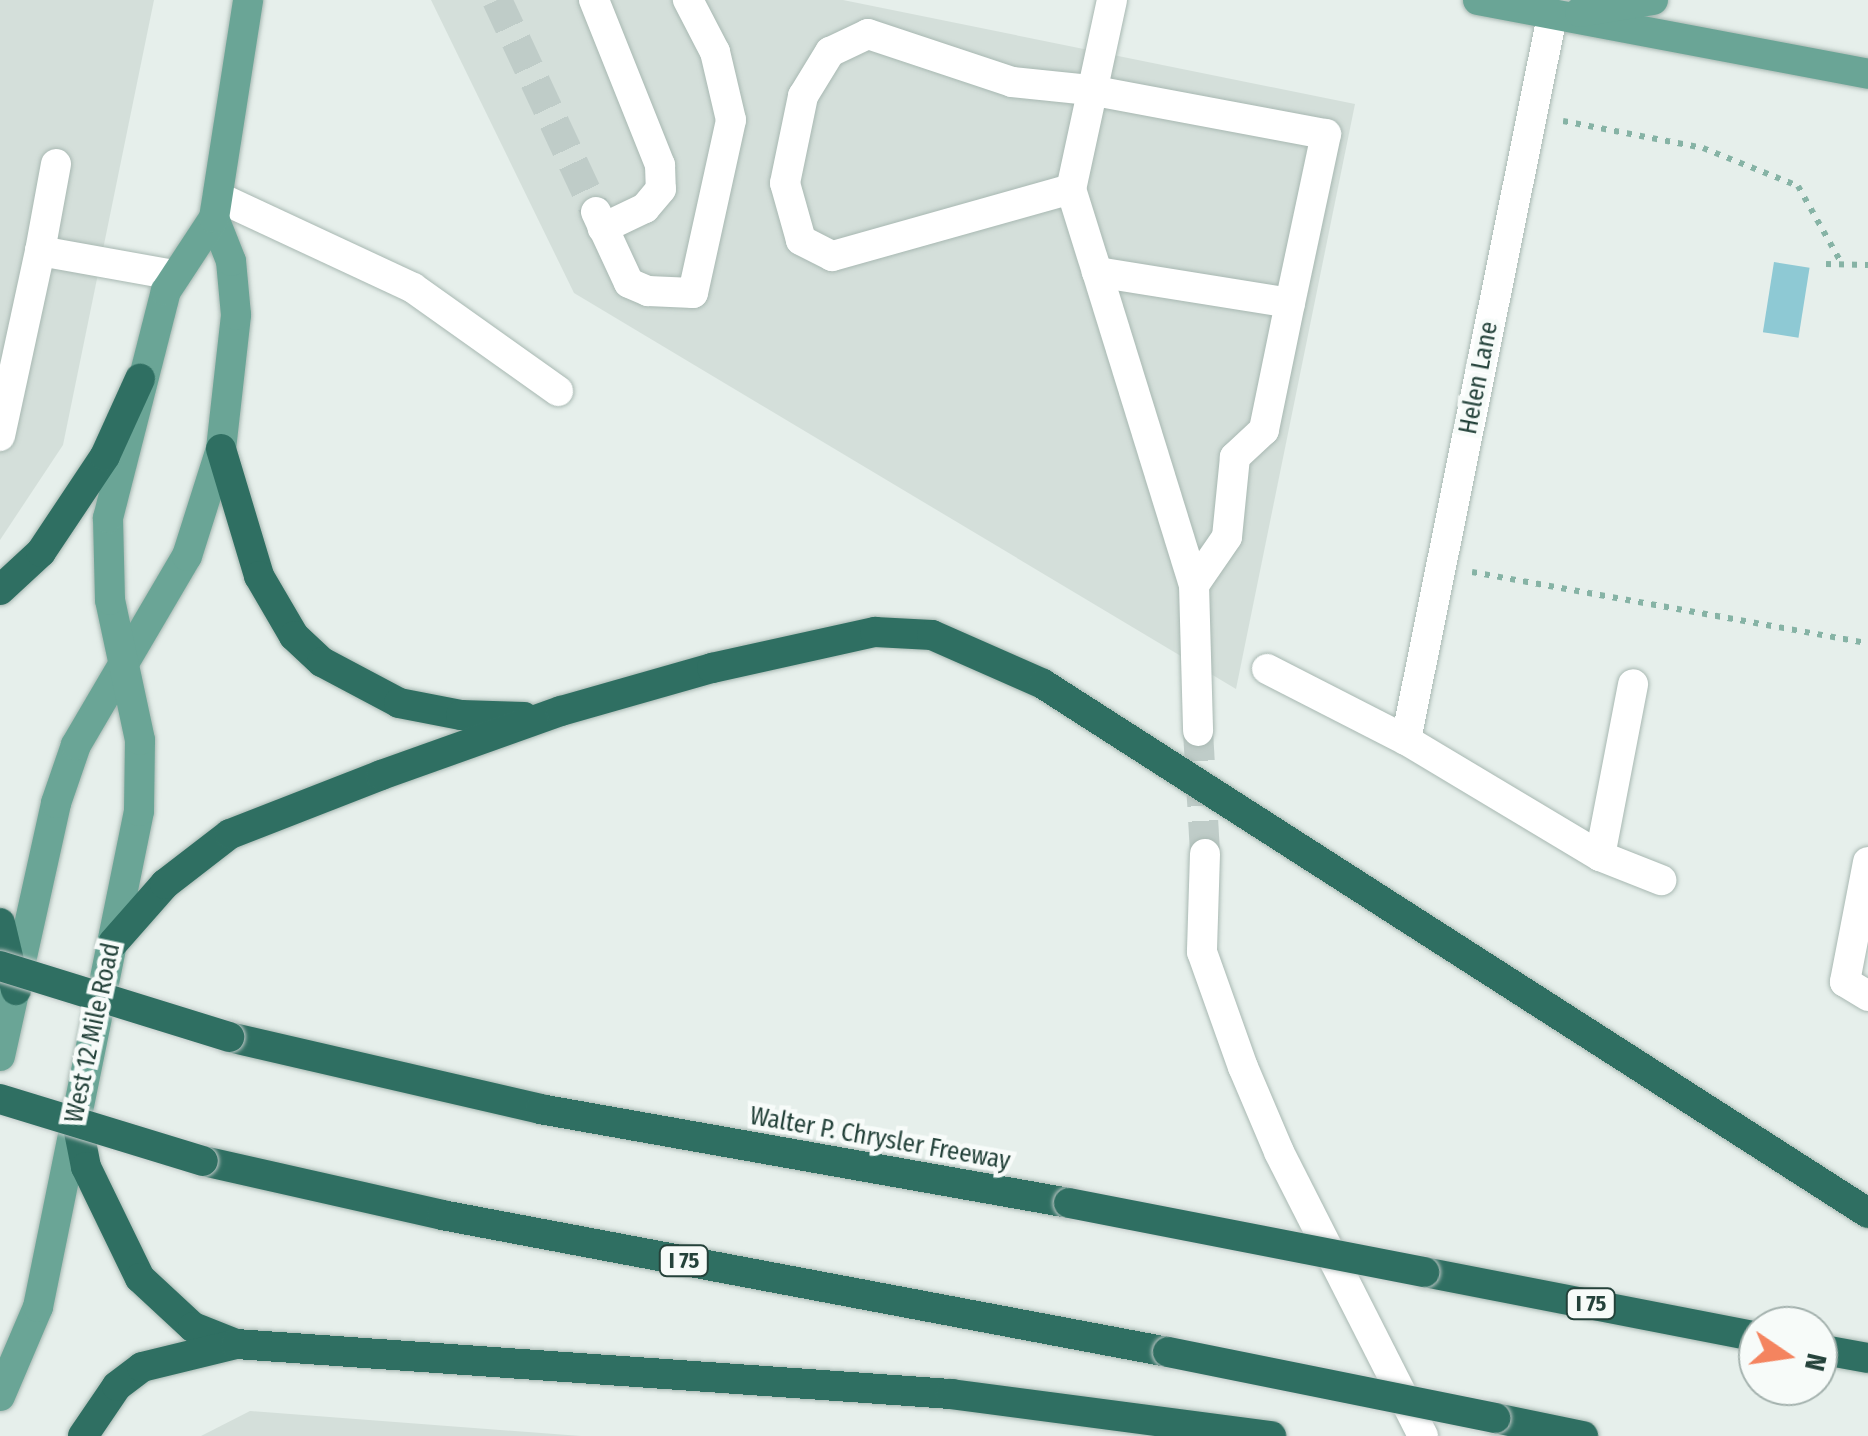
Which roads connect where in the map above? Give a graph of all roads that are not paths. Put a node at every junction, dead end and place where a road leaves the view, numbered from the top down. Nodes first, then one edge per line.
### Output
1 (248, 0) edge
2 (594, 0) edge
3 (688, 0) edge
4 (1112, 0) edge
5 (1478, 0) edge
6 (1653, 0) edge
7 (1552, 16) junction
8 (1868, 74) edge
9 (1090, 90) junction
10 (56, 164) dead end
11 (1071, 189) junction
12 (216, 207) junction
13 (40, 251) junction
14 (1097, 272) junction
15 (174, 275) junction
16 (1290, 303) junction
17 (140, 379) junction
18 (558, 391) dead end
19 (0, 436) edge
20 (221, 449) junction
21 (1194, 585) junction
22 (0, 590) edge
23 (126, 663) junction
24 (1266, 669) dead end
25 (1634, 684) dead end
26 (561, 711) junction
27 (1198, 732) tunnel mouth
28 (1406, 740) junction
29 (1204, 854) tunnel mouth
30 (1600, 856) junction
31 (1868, 862) edge
32 (1661, 880) dead end
33 (0, 923) edge
34 (113, 943) junction
35 (8, 978) edge
36 (1856, 989) edge
37 (0, 1056) edge
38 (0, 1099) edge
39 (75, 1111) junction
40 (1868, 1213) edge
41 (1738, 1333) edge
42 (236, 1344) junction
43 (1838, 1352) edge
44 (1868, 1358) edge
45 (0, 1396) edge
46 (84, 1436) edge
47 (1271, 1436) edge
48 (1423, 1436) edge
49 (1583, 1436) edge

1 - 12 main road, West 12 Mile Road
2 - 3 lane
4 - 9 lane
5 - 7 main road
6 - 7 main road
7 - 8 main road
7 - 28 lane, Helen Lane
9 - 11 lane
9 - 11 lane
9 - 16 lane
10 - 13 lane
11 - 14 lane
12 - 15 main road, West 12 Mile Road
12 - 18 lane
12 - 20 main road, West 12 Mile Road
13 - 15 lane
13 - 19 lane
14 - 16 lane
14 - 21 lane
15 - 17 main road, West 12 Mile Road
16 - 21 lane
17 - 22 highway
17 - 23 main road, West 12 Mile Road
20 - 23 main road, West 12 Mile Road
20 - 26 highway
21 - 27 lane
23 - 34 main road, West 12 Mile Road
23 - 35 main road, West 12 Mile Road
24 - 28 lane
25 - 30 lane
26 - 34 highway
26 - 40 highway
28 - 30 lane
29 - 48 lane
30 - 32 lane
31 - 36 lane
33 - 35 highway
34 - 39 main road, West 12 Mile Road
35 - 37 main road, West 12 Mile Road
35 - 41 highway, Walter P. Chrysler Freeway / I 75, bridge
38 - 49 highway, I 75, bridge
39 - 42 highway
39 - 45 main road, West 12 Mile Road
42 - 46 highway
42 - 47 highway
43 - 44 highway

